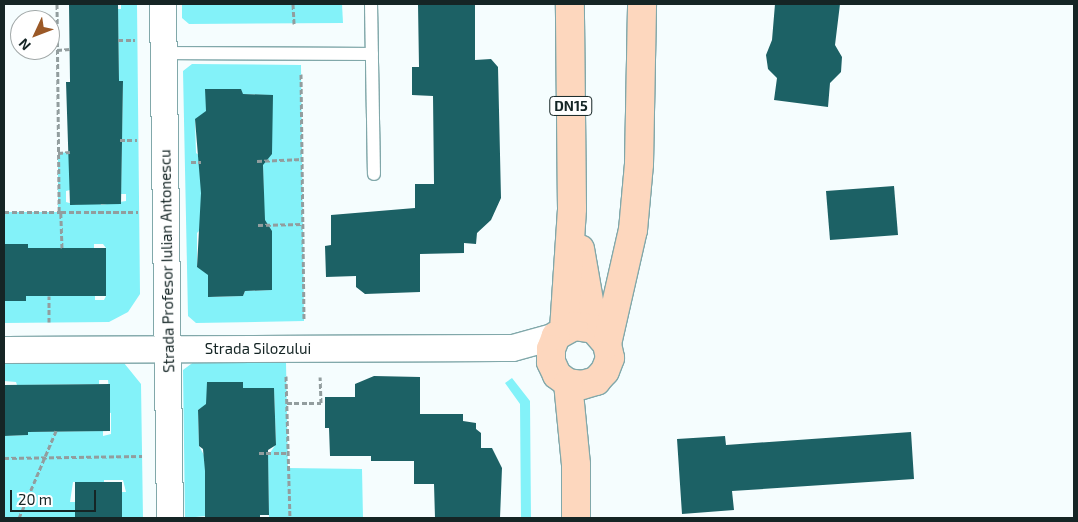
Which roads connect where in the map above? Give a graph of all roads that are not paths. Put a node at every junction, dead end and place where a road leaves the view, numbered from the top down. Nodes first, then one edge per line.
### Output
1 (164, 4) edge
2 (371, 4) edge
3 (570, 4) edge
4 (642, 4) edge
5 (164, 53) junction
6 (372, 54) junction
7 (374, 174) dead end
8 (572, 208) junction
9 (560, 333) junction
10 (601, 336) junction
11 (513, 348) junction
12 (4, 350) edge
13 (169, 350) junction
14 (563, 379) junction
15 (596, 380) junction
16 (576, 465) junction
17 (170, 518) edge
18 (576, 518) edge

1 - 5 street, Strada Profesor Iulian Antonescu
2 - 6 lane
3 - 8 main road, DN15
4 - 10 main road
5 - 6 lane
5 - 13 street, Strada Profesor Iulian Antonescu
6 - 7 lane
8 - 9 main road, DN15
8 - 10 main road, DN15
9 - 10 main road
9 - 11 street, Strada Silozului
9 - 14 main road, DN15
10 - 15 main road, DN15
11 - 13 street, Strada Silozului
11 - 14 street
12 - 13 street, Strada Silozului
13 - 17 street, Strada Profesor Iulian Antonescu
14 - 15 main road
14 - 16 main road, DN15
15 - 16 main road, DN15
16 - 18 main road, DN15

